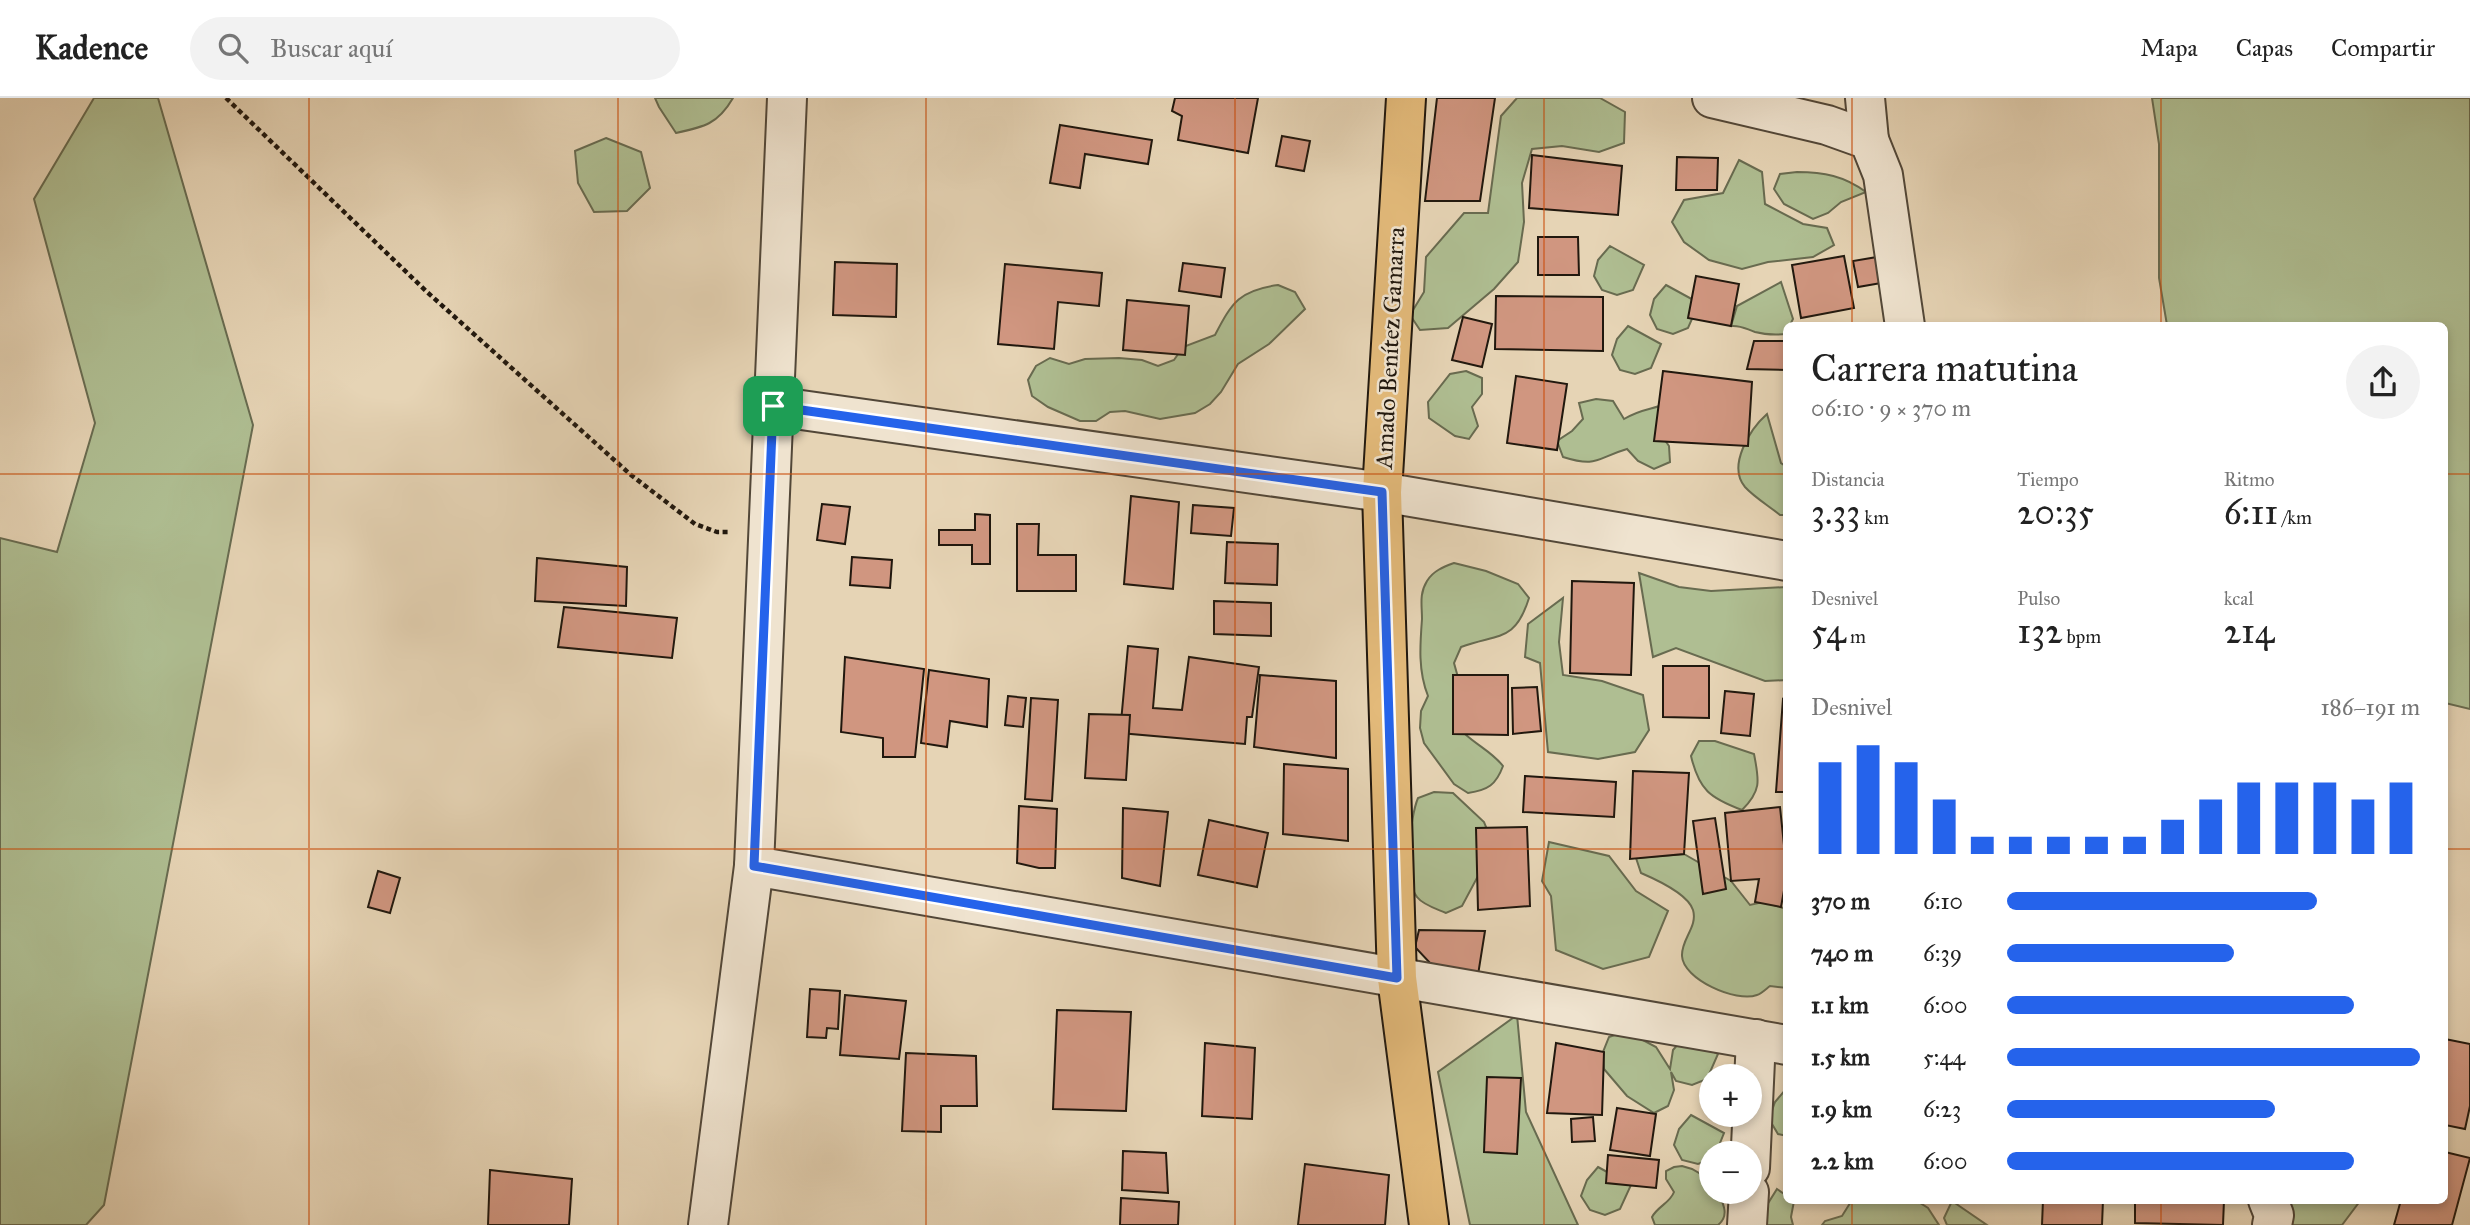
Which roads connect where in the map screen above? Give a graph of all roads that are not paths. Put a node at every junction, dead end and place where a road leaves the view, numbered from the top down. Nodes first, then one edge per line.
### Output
1 (787, 98) edge
2 (1712, 98) edge
3 (1865, 98) edge
4 (1400, 102) edge
5 (1869, 140) junction
6 (1904, 322) edge
7 (773, 406) junction
8 (1382, 492) junction
9 (1783, 560) edge
10 (754, 866) junction
11 (1397, 978) junction
12 (1772, 1042) edge
13 (1755, 1141) edge
14 (1748, 1204) edge
15 (2270, 1204) edge
16 (708, 1225) edge
17 (1429, 1225) edge
18 (1747, 1225) edge
19 (2272, 1225) edge

1 - 7 street
2 - 5 street
3 - 5 street
4 - 8 main road, Amado Benítez Gamarra
5 - 6 street
7 - 8 street
7 - 10 street
8 - 9 street
8 - 11 main road, Amado Benítez Gamarra
10 - 11 street
10 - 16 street
11 - 12 street
11 - 17 main road, Amado Benítez Gamarra
12 - 13 street
14 - 18 street
15 - 19 street

